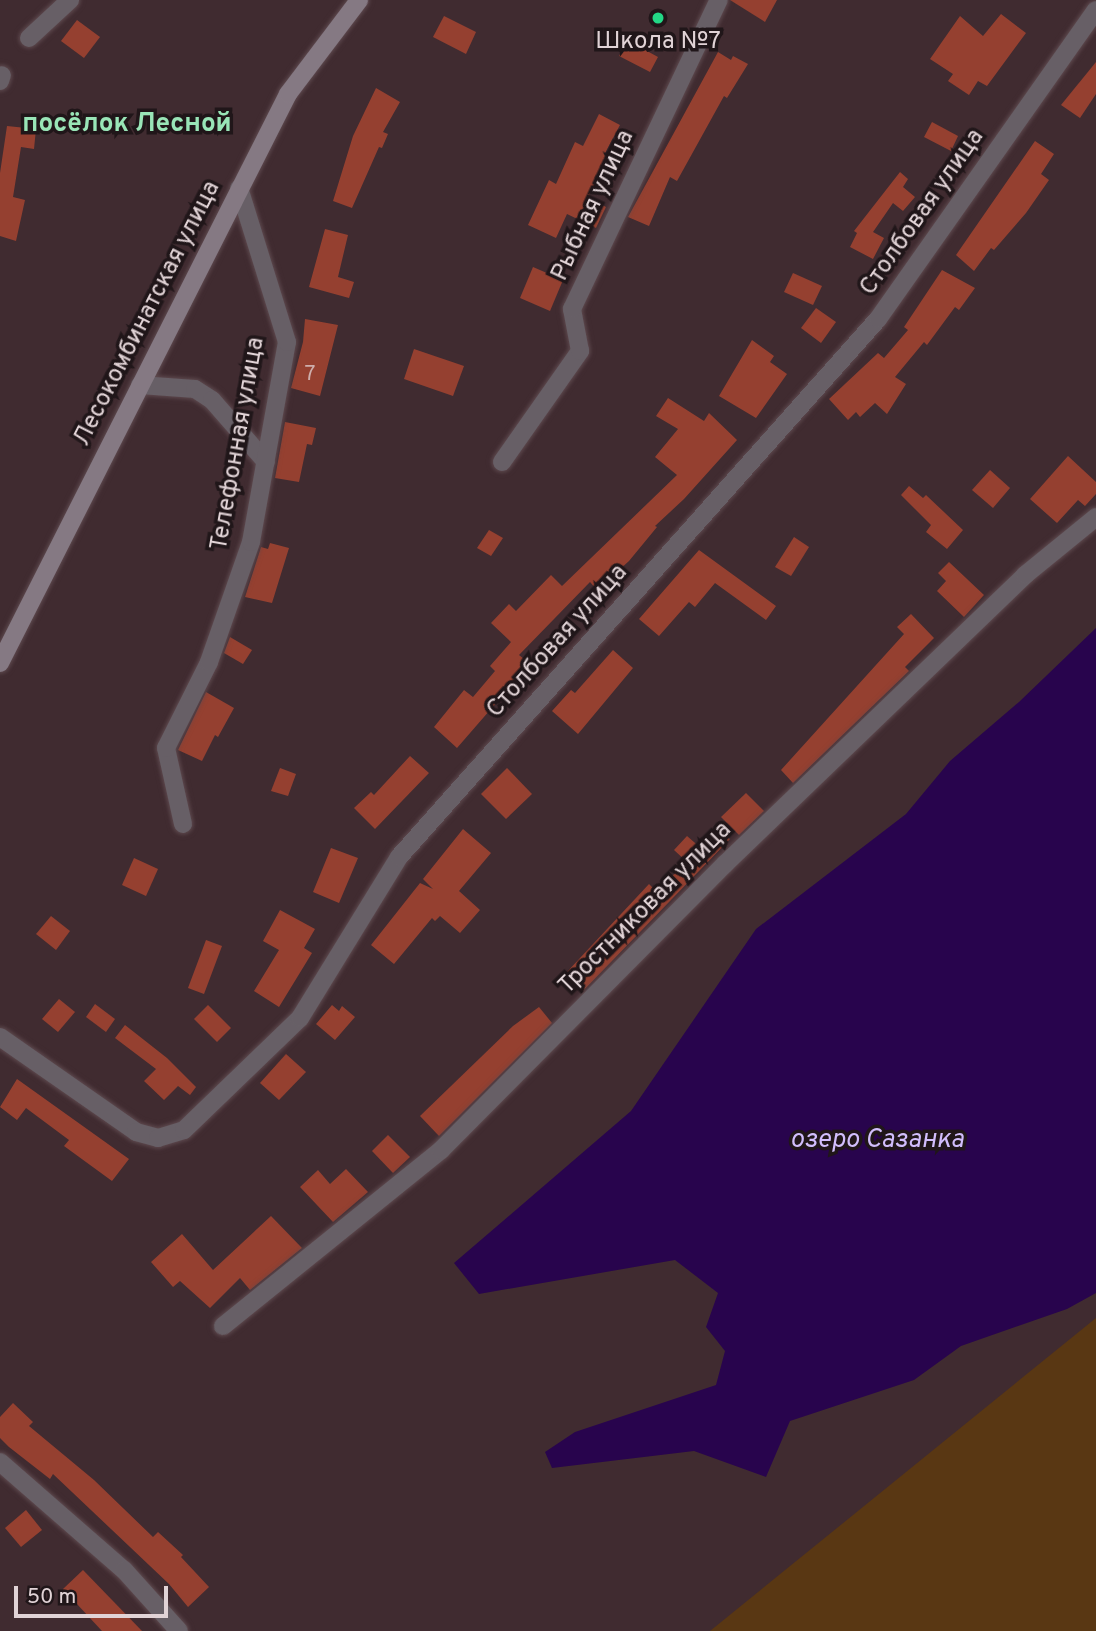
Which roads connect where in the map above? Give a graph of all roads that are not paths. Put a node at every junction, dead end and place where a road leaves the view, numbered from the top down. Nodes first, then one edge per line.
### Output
1 (70, 0) edge
2 (359, 0) edge
3 (719, 0) edge
4 (1096, 10) edge
5 (29, 38) dead end
6 (239, 188) junction
7 (140, 385) junction
8 (266, 462) junction
9 (502, 462) dead end
10 (1096, 517) edge
11 (0, 663) edge
12 (183, 824) dead end
13 (0, 1037) edge
14 (223, 1326) dead end
15 (0, 1462) edge
16 (179, 1631) edge

1 - 5 street
2 - 6 street, Лесокомбинатская улица
3 - 9 street, Рыбная улица
4 - 13 street, Столбовая улица
6 - 7 street, Лесокомбинатская улица
6 - 8 street, Телефонная улица
7 - 8 street
7 - 11 street, Лесокомбинатская улица
8 - 12 street, Телефонная улица
10 - 14 street, Тростниковая улица
15 - 16 street

